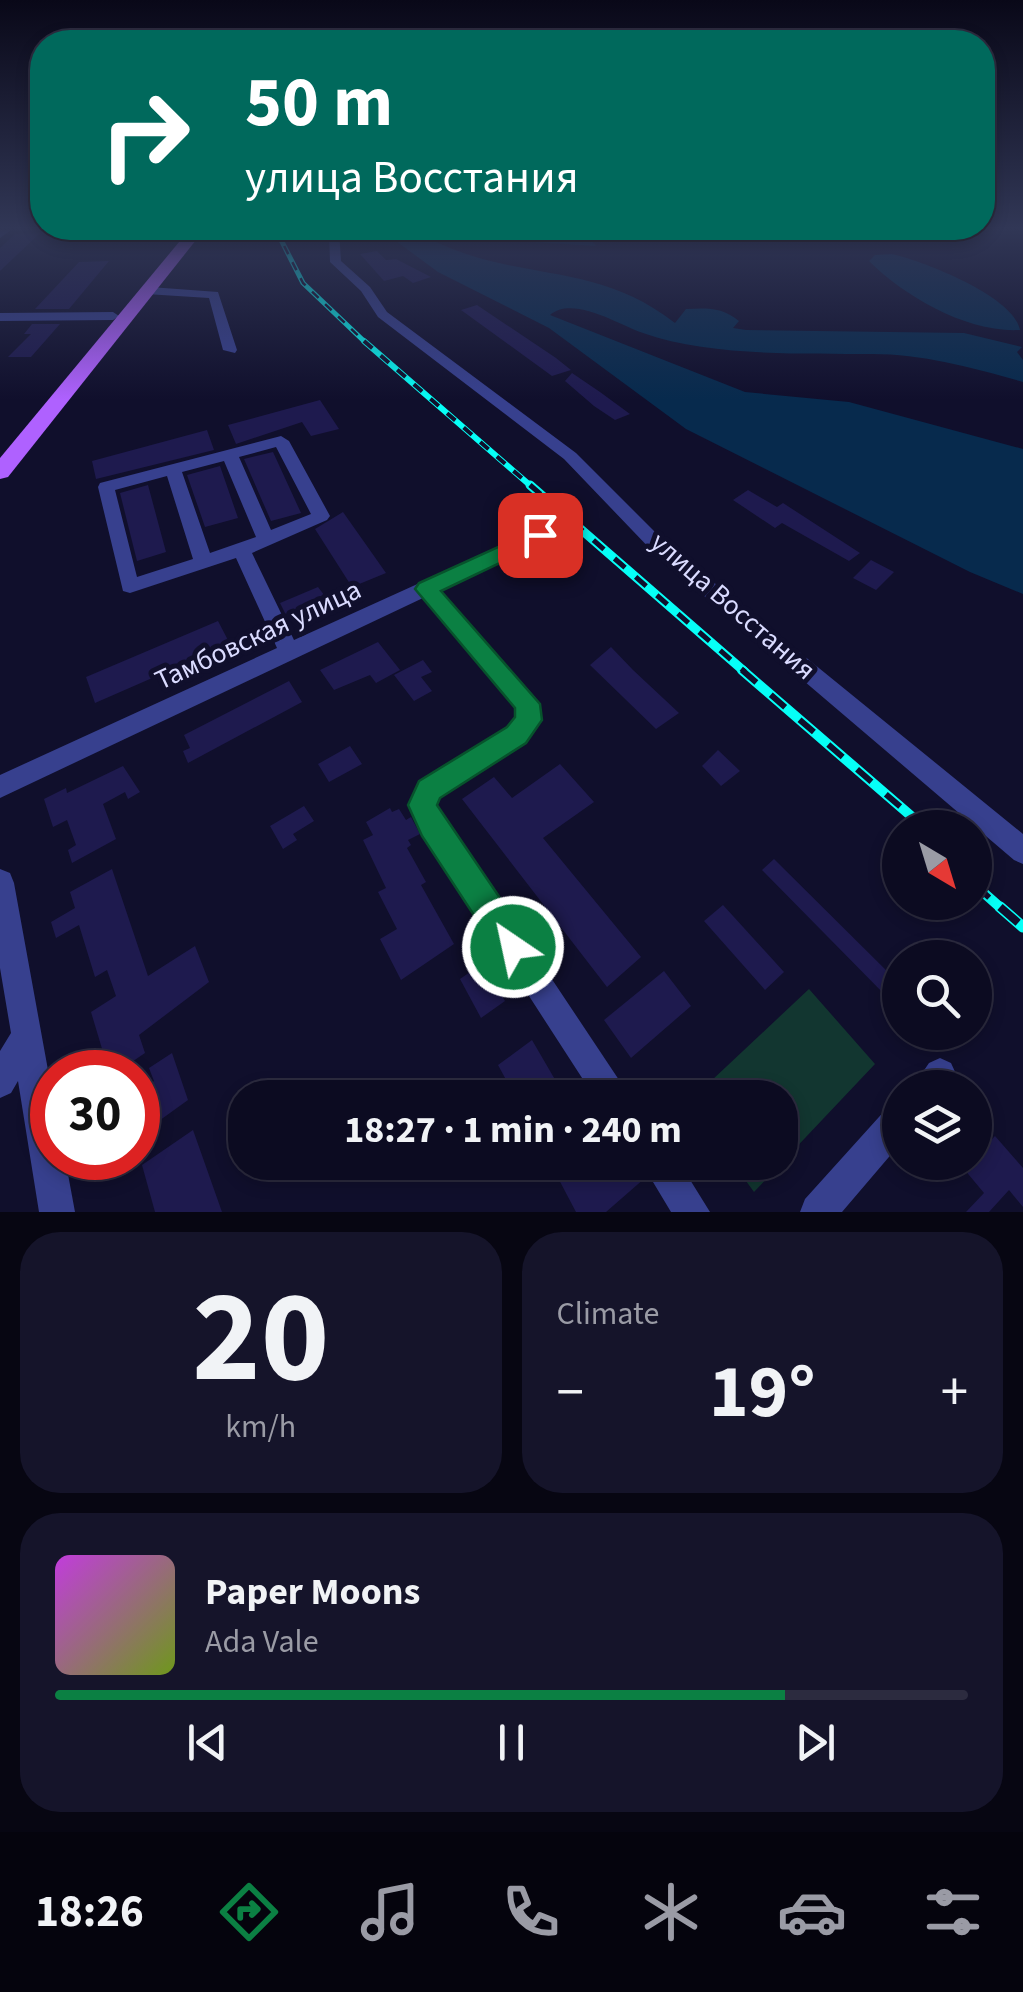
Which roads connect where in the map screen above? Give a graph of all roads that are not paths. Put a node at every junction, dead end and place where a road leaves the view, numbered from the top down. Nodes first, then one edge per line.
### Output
1 (137, 287) edge
2 (153, 287) edge
3 (364, 287) edge
4 (150, 291) junction
5 (113, 316) junction
6 (0, 317) edge
7 (230, 350) dead end
8 (0, 448) edge
9 (230, 455) junction
10 (173, 470) junction
11 (0, 472) edge
12 (540, 535) dead end
13 (266, 540) junction
14 (241, 550) junction
15 (204, 562) junction
16 (426, 589) junction
17 (290, 653) junction
18 (0, 787) edge
19 (1023, 851) edge
20 (0, 883) edge
21 (26, 1037) junction
22 (602, 1080) edge
23 (0, 1082) edge
24 (882, 1139) edge
25 (670, 1180) edge
26 (58, 1212) edge
27 (692, 1212) edge
28 (818, 1212) edge

1 - 5 main road
2 - 4 main road
3 - 19 street, улица Восстания
4 - 7 street
4 - 11 main road
5 - 6 street
5 - 8 main road
9 - 10 street
9 - 13 street
9 - 13 street
10 - 15 street
10 - 15 street
12 - 16 street, Тамбовская улица
13 - 14 street
14 - 15 street
14 - 17 street
16 - 17 street, Тамбовская улица
16 - 22 street
17 - 18 street, Тамбовская улица
20 - 21 street
21 - 23 street
21 - 26 street
24 - 28 street
25 - 27 street

